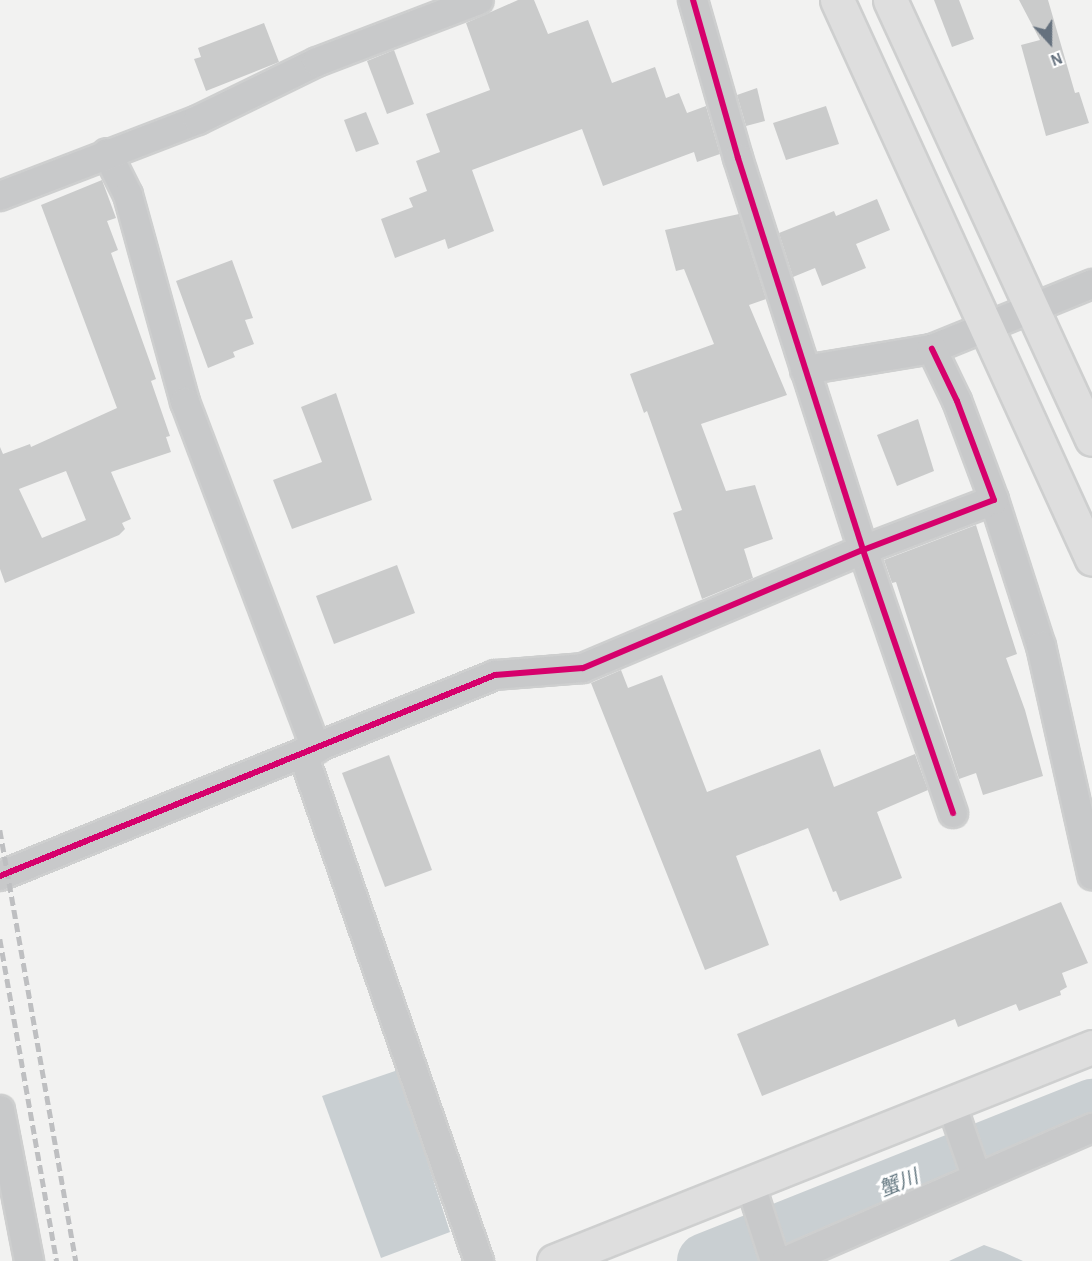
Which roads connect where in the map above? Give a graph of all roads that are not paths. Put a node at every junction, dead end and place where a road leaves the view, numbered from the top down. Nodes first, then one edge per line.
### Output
1 (479, 0) edge
2 (693, 0) edge
3 (837, 0) edge
4 (890, 0) edge
5 (107, 153) junction
6 (0, 196) edge
7 (1092, 284) edge
8 (1031, 307) junction
9 (986, 326) junction
10 (932, 349) junction
11 (805, 370) junction
12 (1092, 439) edge
13 (994, 500) junction
14 (863, 550) junction
15 (1092, 559) edge
16 (310, 751) junction
17 (953, 813) dead end
18 (1092, 875) edge
19 (0, 876) edge
20 (1092, 1047) edge
21 (951, 1103) junction
22 (0, 1110) edge
23 (1092, 1128) edge
24 (977, 1179) junction
25 (750, 1183) junction
26 (29, 1261) edge
27 (479, 1261) edge
28 (554, 1261) edge
29 (775, 1261) edge
30 (786, 1261) edge

1 - 5 street
2 - 11 street
3 - 9 street
4 - 8 street
5 - 6 street
5 - 16 street
7 - 8 street
8 - 9 street
8 - 12 street
9 - 10 street
9 - 15 street
10 - 11 street
10 - 13 street
11 - 14 street
13 - 14 street
13 - 18 street
14 - 16 street
14 - 17 street
16 - 19 street
16 - 27 street
20 - 21 street
21 - 24 street
21 - 25 street
22 - 26 street
23 - 24 street
24 - 30 street
25 - 28 street
25 - 29 street

